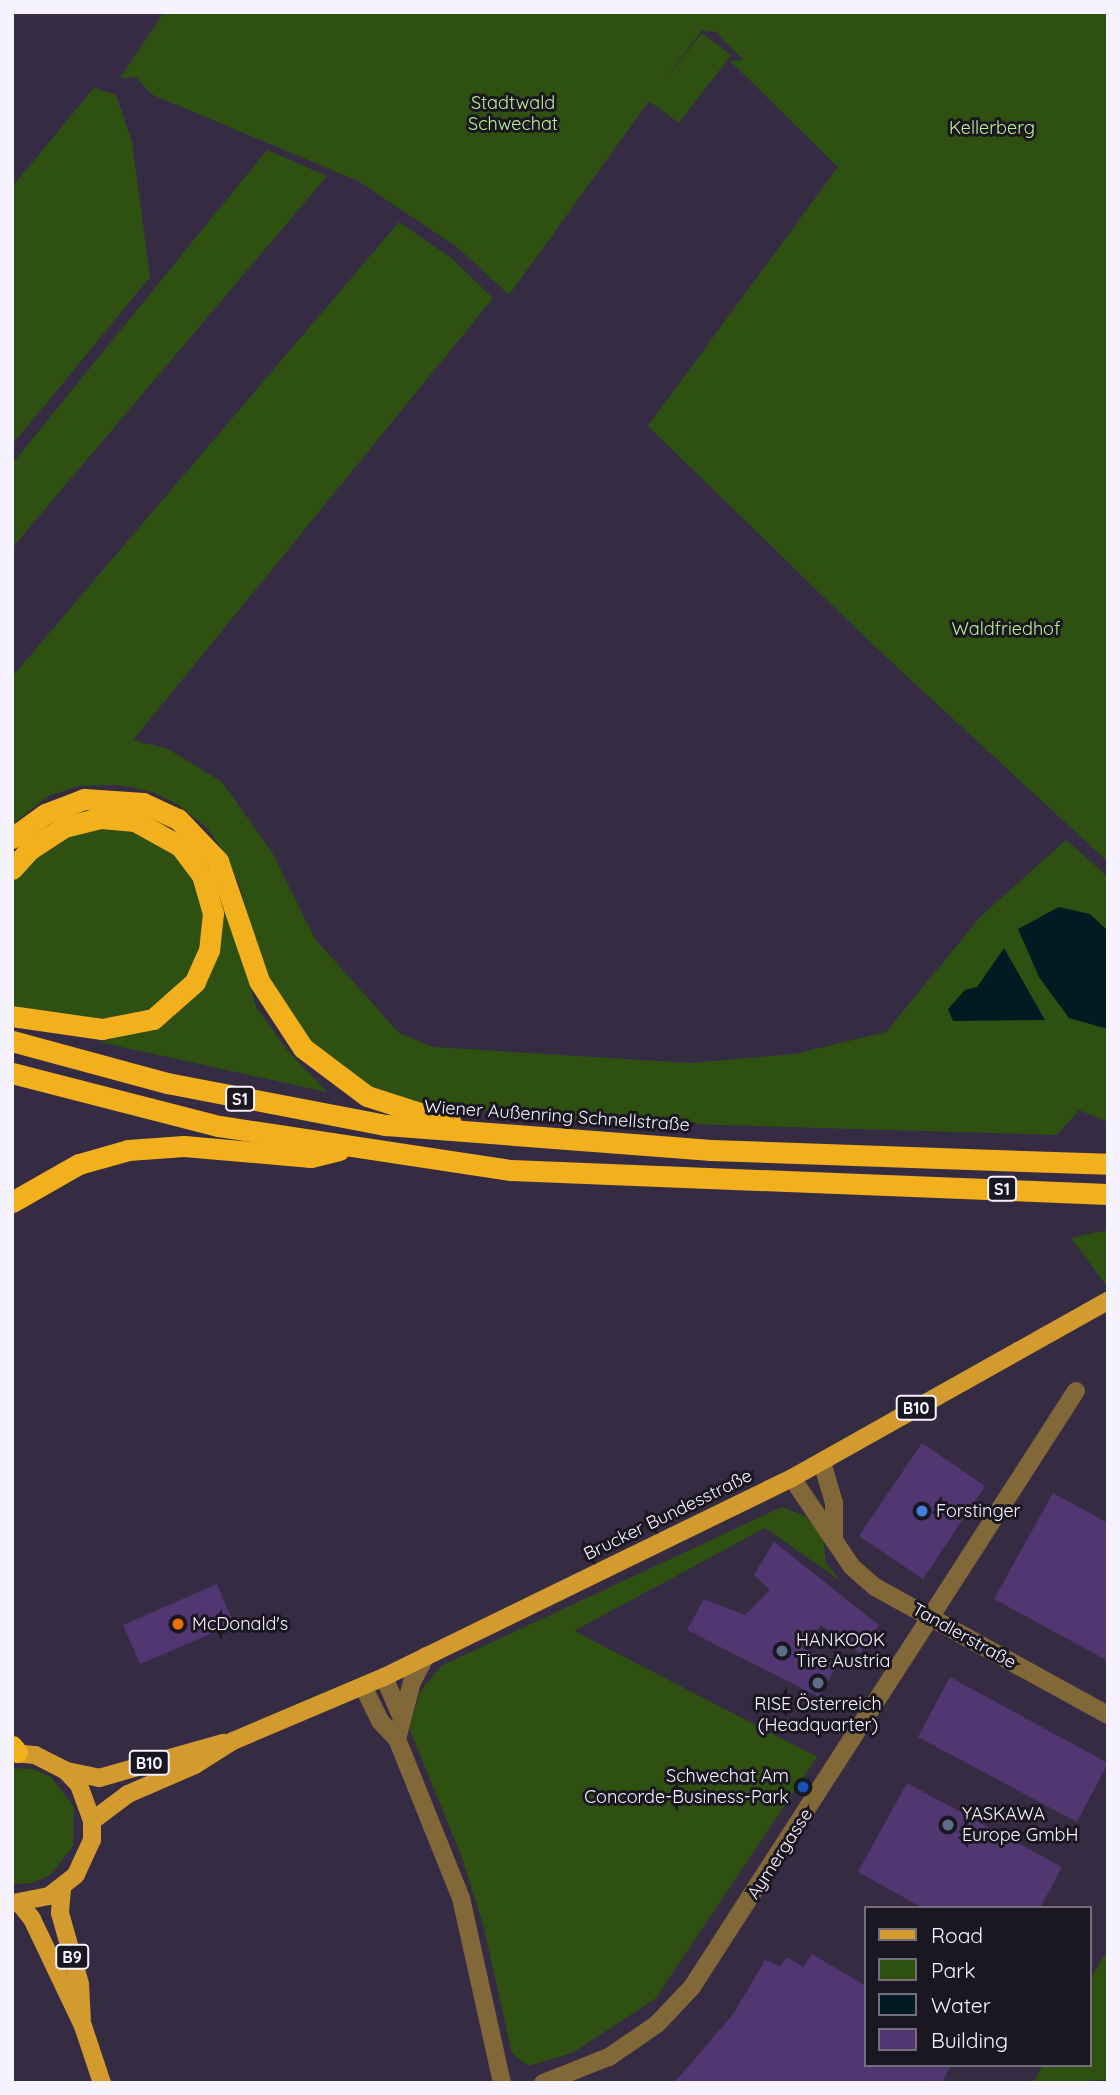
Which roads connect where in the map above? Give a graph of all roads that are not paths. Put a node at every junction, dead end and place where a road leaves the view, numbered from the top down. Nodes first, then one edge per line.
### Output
1 (12, 838) edge
2 (12, 869) edge
3 (12, 1016) edge
4 (12, 1041) edge
5 (12, 1073) edge
6 (472, 1134) junction
7 (346, 1148) junction
8 (1108, 1164) edge
9 (1108, 1194) edge
10 (12, 1202) edge
11 (1108, 1301) edge
12 (1076, 1391) dead end
13 (822, 1462) junction
14 (792, 1478) junction
15 (834, 1540) junction
16 (931, 1619) junction
17 (426, 1656) junction
18 (384, 1677) junction
19 (363, 1686) junction
20 (1108, 1715) edge
21 (401, 1716) junction
22 (397, 1739) junction
23 (233, 1741) junction
24 (14, 1750) edge
25 (66, 1771) junction
26 (92, 1821) junction
27 (62, 1889) junction
28 (16, 1903) edge
29 (83, 2026) junction
30 (102, 2083) edge
31 (502, 2083) edge
32 (543, 2083) edge

1 - 6 highway
2 - 3 highway
4 - 6 highway, Wiener Außenring Schnellstraße / S1
5 - 7 highway, S1
6 - 8 highway, Wiener Außenring Schnellstraße / S1
7 - 9 highway, S1
7 - 10 highway
11 - 13 main road, Brucker Bundesstraße / B10
12 - 16 street, Aymergasse
13 - 14 main road, Brucker Bundesstraße / B10
13 - 15 street
14 - 15 street, Tandlerstraße
14 - 17 main road, Brucker Bundesstraße / B10
15 - 16 street, Tandlerstraße
16 - 20 street, Tandlerstraße
16 - 32 street, Aymergasse
17 - 18 main road, Brucker Bundesstraße / B10
17 - 21 street
18 - 19 main road, Brucker Bundesstraße / B10
18 - 21 street
19 - 22 street
19 - 23 main road, Brucker Bundesstraße / B10
21 - 22 street
22 - 31 street
23 - 25 main road, Brucker Bundesstraße / B10
23 - 26 main road, Brucker Bundesstraße / B10
24 - 25 main road, B10
25 - 26 main road
26 - 27 main road
27 - 28 main road
27 - 29 main road, B9
28 - 29 main road, B9
29 - 30 main road, B9

